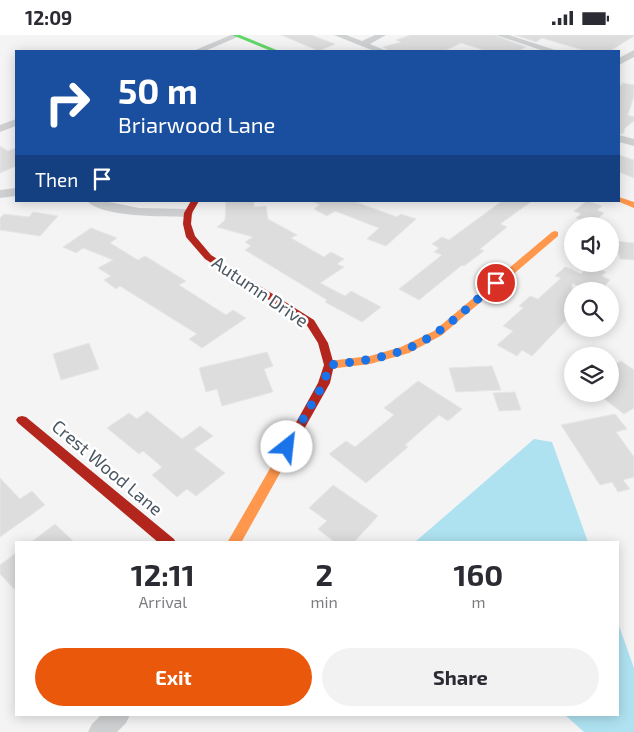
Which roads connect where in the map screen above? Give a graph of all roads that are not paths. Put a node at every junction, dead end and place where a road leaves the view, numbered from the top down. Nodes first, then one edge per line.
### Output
1 (338, 35) edge
2 (382, 35) edge
3 (500, 35) edge
4 (228, 36) edge
5 (362, 44) junction
6 (200, 50) edge
7 (254, 50) edge
8 (273, 50) edge
9 (379, 50) edge
10 (550, 50) edge
11 (634, 53) edge
12 (620, 61) edge
13 (15, 122) edge
14 (0, 129) edge
15 (620, 138) edge
16 (634, 143) edge
17 (620, 188) edge
18 (15, 192) edge
19 (0, 194) edge
20 (634, 194) edge
21 (620, 199) edge
22 (95, 202) edge
23 (194, 202) edge
24 (634, 205) edge
25 (188, 213) junction
26 (555, 235) dead end
27 (329, 365) junction
28 (22, 420) dead end
29 (167, 541) edge
30 (235, 541) edge
31 (117, 716) edge
32 (100, 732) edge

1 - 5 street
2 - 5 street
3 - 10 street
4 - 6 street
4 - 7 street
4 - 8 street
5 - 9 street
11 - 12 street
13 - 14 street
15 - 16 street
17 - 20 street
18 - 19 street
21 - 24 street
22 - 25 street
23 - 25 street
25 - 27 street, Autumn Drive
26 - 27 street
27 - 30 street
28 - 29 street, Crest Wood Lane
31 - 32 street

